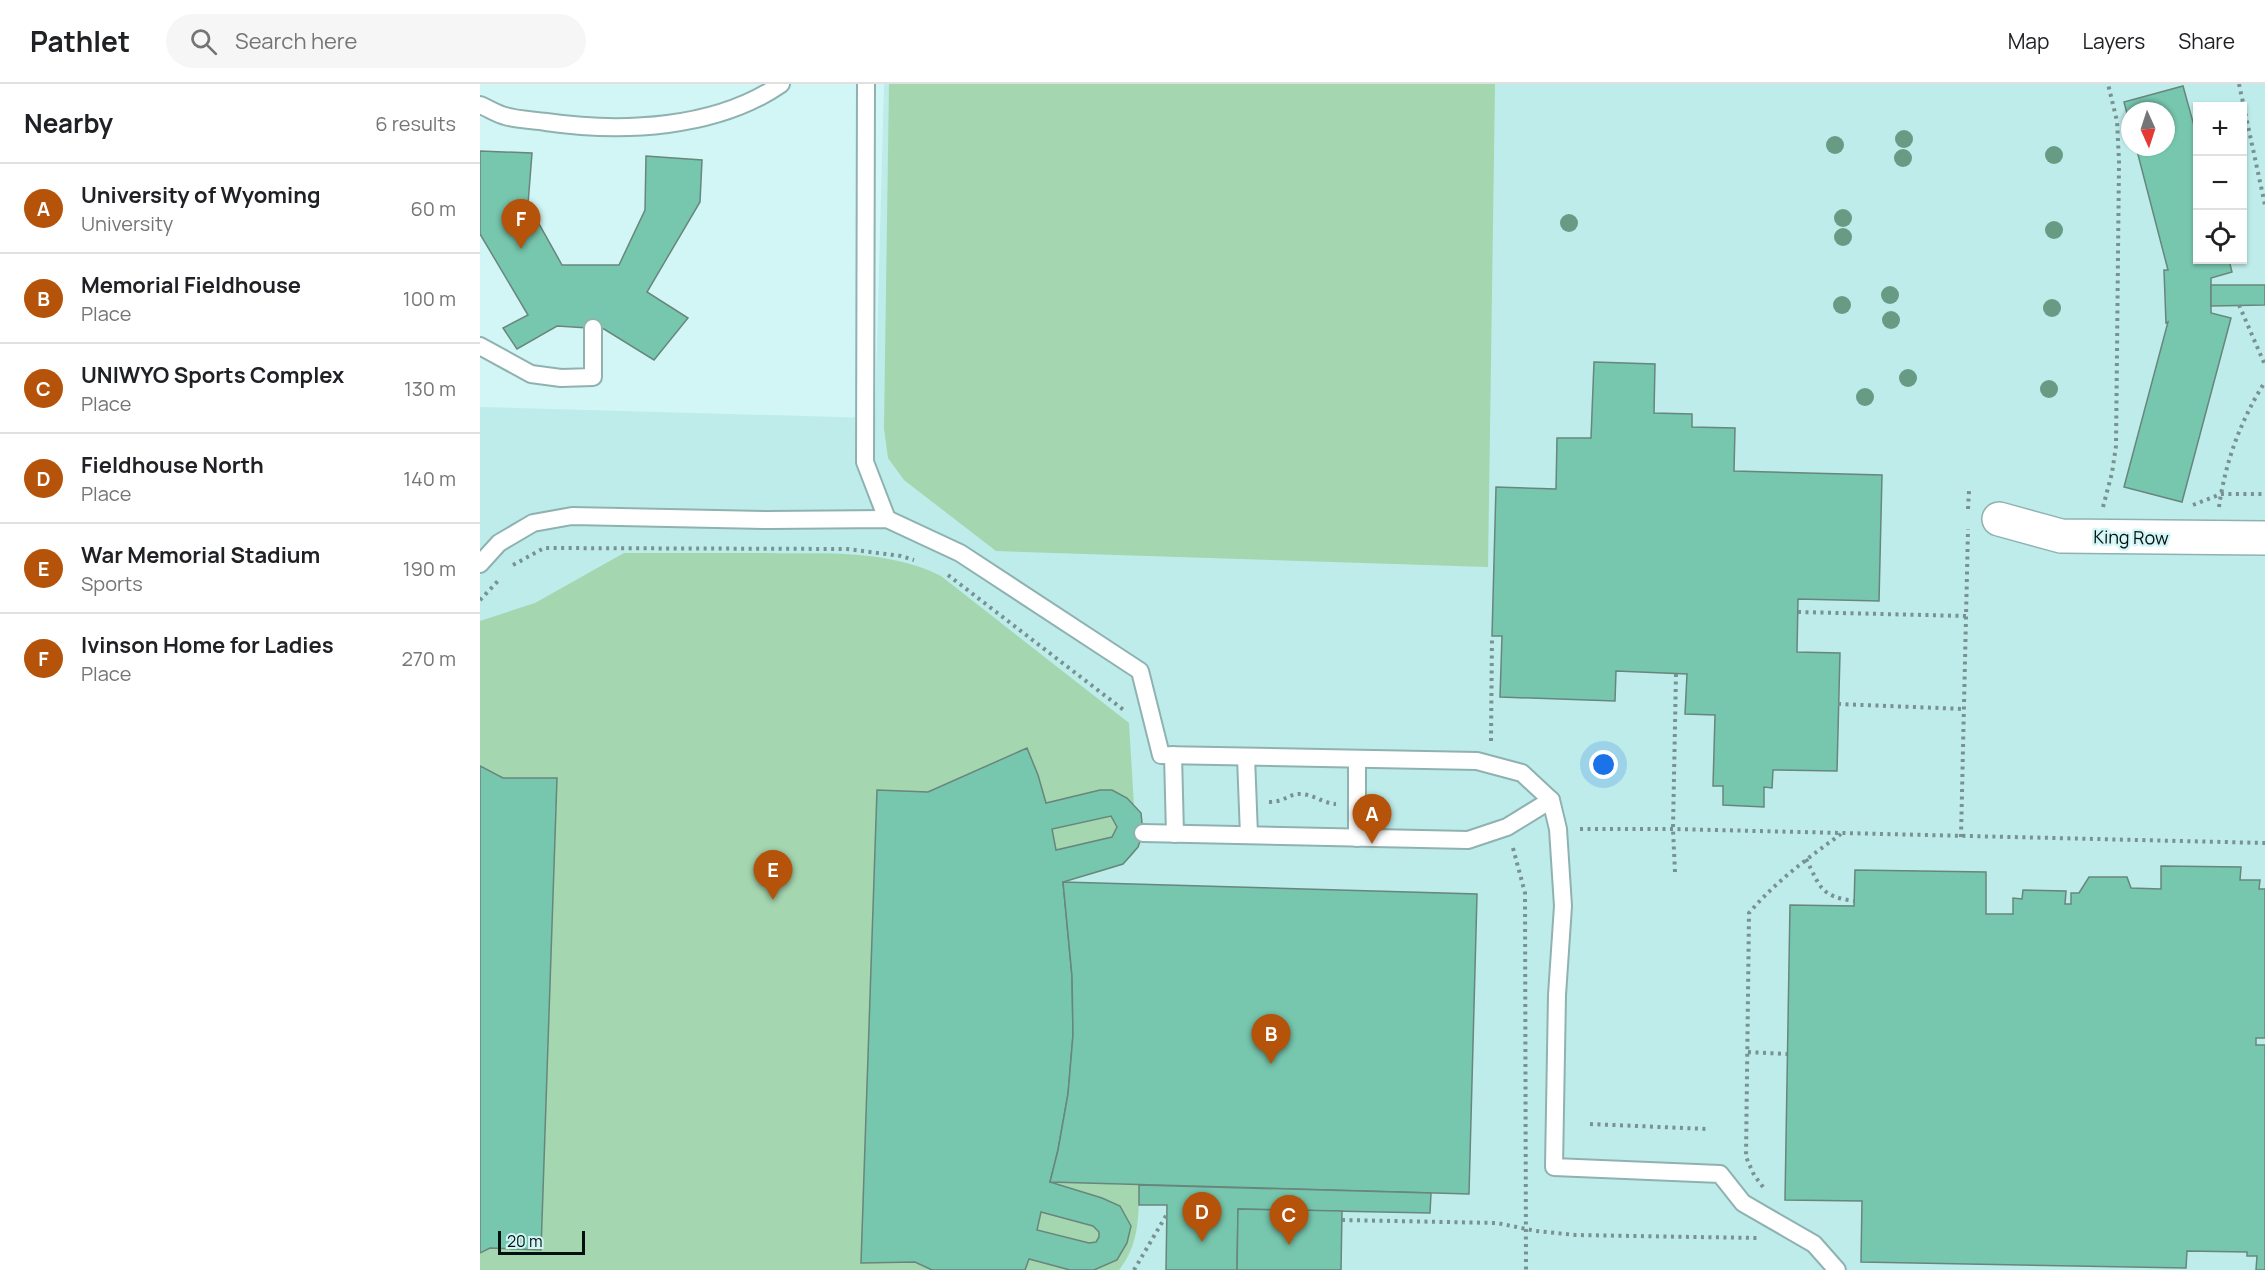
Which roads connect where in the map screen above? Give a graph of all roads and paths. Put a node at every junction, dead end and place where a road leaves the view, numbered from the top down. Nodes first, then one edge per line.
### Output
1 (781, 84) edge
2 (866, 84) edge
3 (2108, 84) edge
4 (2239, 84) edge
5 (480, 105) edge
6 (2265, 205) edge
7 (2239, 305) dead end
8 (593, 328) dead end
9 (480, 346) edge
10 (2265, 364) edge
11 (2265, 382) edge
12 (1969, 490) dead end
13 (2102, 507) dead end
14 (887, 519) junction
15 (1978, 519) junction
16 (2216, 538) junction
17 (2265, 538) edge
18 (919, 561) dead end
19 (480, 564) edge
20 (507, 571) dead end
21 (945, 574) dead end
22 (501, 578) dead end
23 (480, 600) edge
24 (1798, 612) dead end
25 (1966, 616) junction
26 (1492, 636) dead end
27 (1676, 673) dead end
28 (1838, 704) dead end
29 (1964, 709) junction
30 (1155, 734) junction
31 (1493, 747) dead end
32 (1173, 756) junction
33 (1246, 757) junction
34 (1357, 759) junction
35 (1551, 800) junction
36 (1247, 801) junction
37 (1358, 804) junction
38 (1579, 819) dead end
39 (1507, 827) junction
40 (1558, 829) junction
41 (1583, 829) junction
42 (1673, 830) junction
43 (1143, 833) dead end
44 (1175, 834) junction
45 (1841, 834) junction
46 (1249, 835) junction
47 (1961, 837) junction
48 (1358, 838) junction
49 (2265, 843) edge
50 (1806, 859) junction
51 (1675, 872) dead end
52 (1854, 901) dead end
53 (1748, 1052) junction
54 (1787, 1054) dead end
55 (1590, 1124) dead end
56 (1707, 1129) dead end
57 (1765, 1190) dead end
58 (1167, 1214) dead end
59 (1342, 1220) dead end
60 (1525, 1229) junction
61 (1764, 1239) dead end
62 (1134, 1270) edge
63 (1524, 1270) edge
64 (1837, 1270) edge

1 - 5 lane
2 - 14 lane
3 - 13 path
4 - 6 path
7 - 10 path
8 - 9 lane
11 - 16 path
12 - 15 path
14 - 19 lane
14 - 30 lane
15 - 16 street, King Row
15 - 25 path
16 - 17 street, King Row
18 - 20 path
21 - 30 path
22 - 23 path
24 - 25 path
25 - 29 path
26 - 31 path
27 - 42 path
28 - 29 path
29 - 47 path
30 - 32 lane
32 - 33 lane
32 - 44 lane
33 - 34 lane
33 - 36 lane
34 - 35 lane
34 - 37 lane
35 - 39 lane
35 - 40 lane
36 - 37 path
36 - 46 lane
37 - 48 lane
38 - 41 path
39 - 48 lane
39 - 60 path
40 - 41 path
40 - 64 lane
41 - 42 path
42 - 45 path
42 - 51 path
43 - 44 lane
44 - 46 lane
45 - 47 path
45 - 50 path
46 - 48 lane
47 - 49 path
50 - 52 path
50 - 53 path
53 - 54 path
53 - 57 path
55 - 56 path
58 - 62 path
59 - 60 path
60 - 61 path
60 - 63 path

